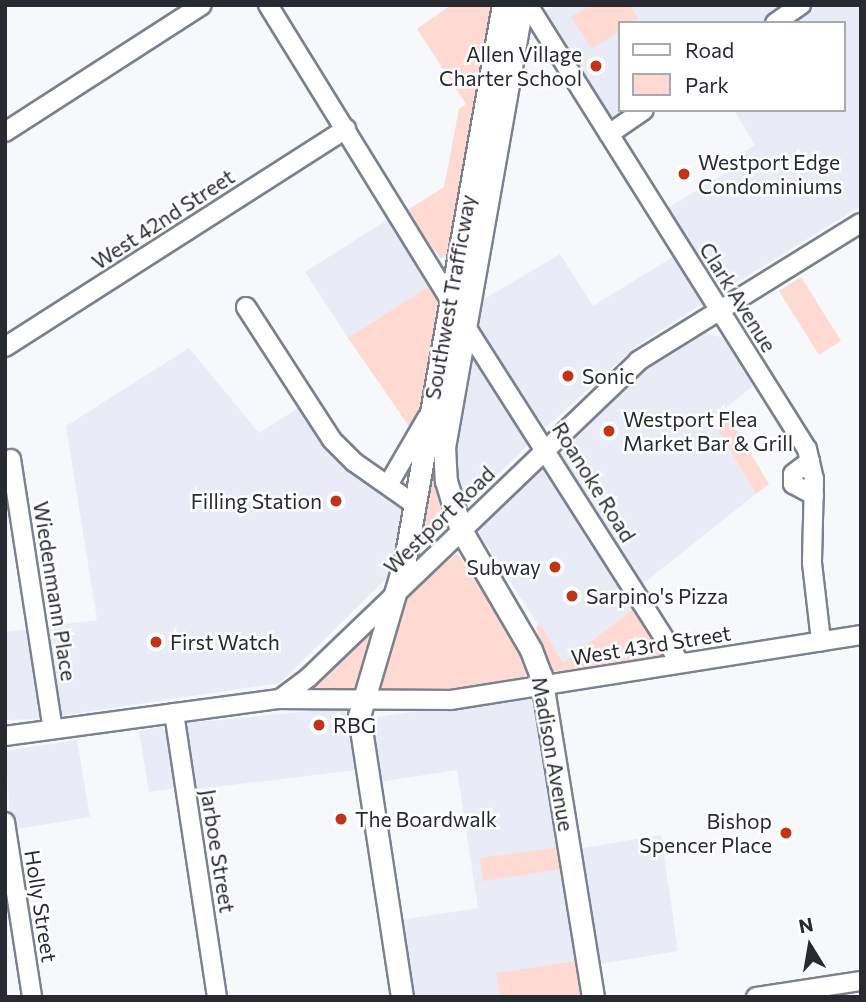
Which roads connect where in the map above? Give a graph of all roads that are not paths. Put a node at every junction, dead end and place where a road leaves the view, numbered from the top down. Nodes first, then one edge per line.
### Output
1 (202, 5) edge
2 (268, 5) edge
3 (503, 5) edge
4 (522, 5) edge
5 (528, 5) edge
6 (801, 5) edge
7 (778, 21) edge
8 (641, 112) edge
9 (346, 129) junction
10 (5, 132) edge
11 (609, 134) junction
12 (861, 223) edge
13 (449, 298) junction
14 (246, 307) dead end
15 (720, 311) junction
16 (466, 327) junction
17 (5, 347) edge
18 (429, 415) junction
19 (547, 448) junction
20 (11, 459) dead end
21 (387, 485) junction
22 (414, 504) junction
23 (461, 530) junction
24 (399, 589) junction
25 (861, 635) edge
26 (821, 641) junction
27 (680, 663) junction
28 (543, 685) junction
29 (280, 699) junction
30 (361, 701) junction
31 (174, 713) junction
32 (53, 729) junction
33 (5, 736) edge
34 (5, 821) edge
35 (861, 981) edge
36 (780, 995) edge
37 (32, 997) edge
38 (217, 997) edge
39 (402, 997) edge
40 (593, 997) edge
41 (755, 997) edge

1 - 10 street
2 - 9 street
3 - 13 main road, Southwest Trafficway
4 - 16 main road, Southwest Trafficway
5 - 11 street, Clark Avenue
6 - 7 street
8 - 11 street
9 - 13 street
9 - 17 street, West 42nd Street
11 - 15 street, Clark Avenue
12 - 15 street, Westport Road
13 - 18 main road, Southwest Trafficway
14 - 21 street
15 - 19 street, Westport Road
15 - 26 street, Clark Avenue
16 - 19 street, Roanoke Road
16 - 23 main road, Southwest Trafficway
18 - 21 street
18 - 22 main road, Southwest Trafficway
19 - 23 street, Westport Road
19 - 27 street, Roanoke Road
20 - 32 street, Wiedenmann Place
21 - 22 street
22 - 24 main road, Southwest Trafficway
23 - 24 street, Westport Road
23 - 28 main road, Madison Avenue
24 - 29 street, Westport Road
24 - 30 main road, Southwest Trafficway
25 - 26 street, West 43rd Street
26 - 27 street, West 43rd Street
27 - 28 street, West 43rd Street
28 - 30 street, West 43rd Street
28 - 40 main road, Madison Avenue
29 - 30 street, West 43rd Street
29 - 31 street, Westport Road
30 - 39 main road, Southwest Trafficway
31 - 32 street, Westport Road
31 - 38 street, Jarboe Street
32 - 33 street, Westport Road
34 - 37 street, Holly Street
35 - 36 street
36 - 41 street

